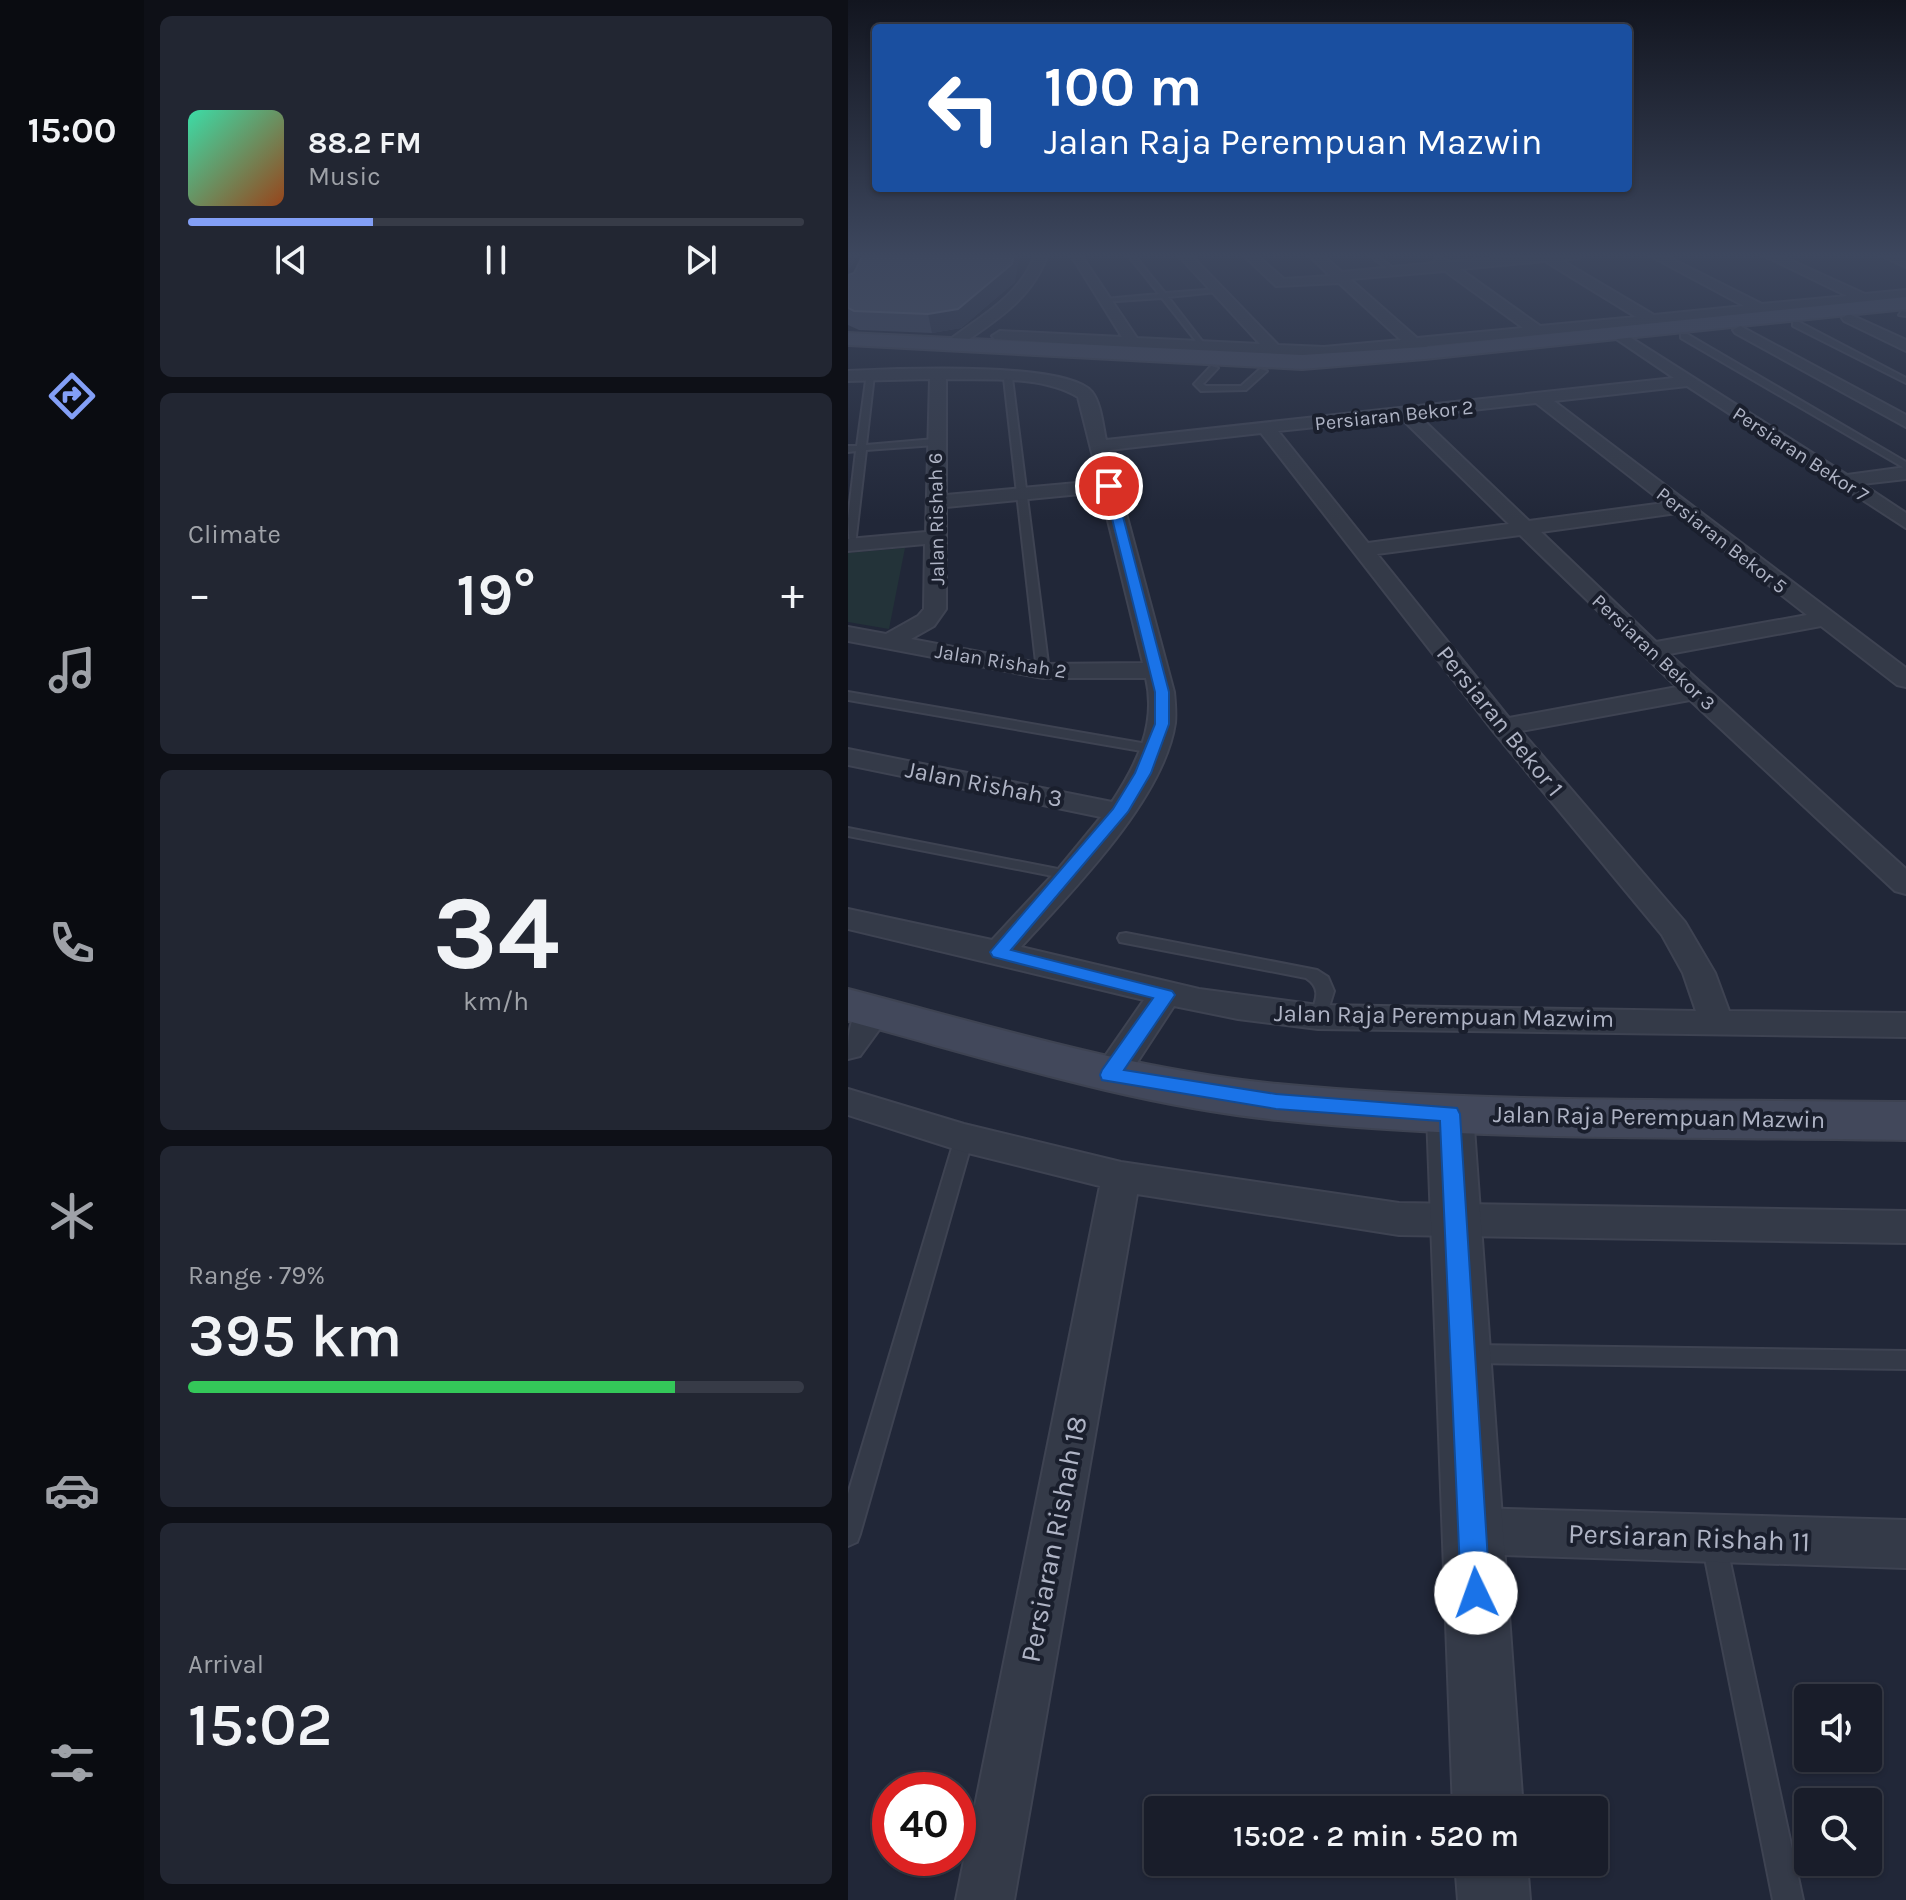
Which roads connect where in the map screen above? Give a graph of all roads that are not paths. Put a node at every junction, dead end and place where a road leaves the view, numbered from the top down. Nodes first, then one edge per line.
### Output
1 (946, 344) edge
2 (953, 344) joint
3 (1083, 344) edge
4 (1128, 344) edge
5 (1203, 344) edge
6 (1268, 344) edge
7 (1415, 344) edge
8 (1458, 344) edge
9 (1511, 344) edge
10 (1572, 344) edge
11 (1634, 344) edge
12 (1697, 344) edge
13 (1765, 344) edge
14 (1834, 344) edge
15 (1130, 348) junction
16 (1206, 348) junction
17 (1421, 349) junction
18 (1276, 352) junction
19 (1210, 368) joint
20 (1263, 371) junction
21 (938, 374) junction
22 (870, 375) junction
23 (848, 376) edge
24 (1008, 378) junction
25 (1688, 381) junction
26 (1906, 381) edge
27 (1540, 398) junction
28 (1407, 414) junction
29 (1906, 422) edge
30 (1267, 429) junction
31 (935, 442) junction
32 (1099, 446) junction
33 (861, 448) junction
34 (848, 449) edge
35 (1906, 466) edge
36 (1906, 473) edge
37 (1843, 481) junction
38 (1109, 486) junction
39 (1021, 494) junction
40 (935, 502) junction
41 (1679, 507) junction
42 (1906, 522) edge
43 (1524, 528) junction
44 (934, 537) junction
45 (849, 545) edge
46 (1361, 550) junction
47 (1822, 619) junction
48 (848, 634) edge
49 (891, 641) junction
50 (1651, 650) junction
51 (1895, 662) edge
52 (1155, 670) junction
53 (1043, 671) junction
54 (1906, 680) edge
55 (1696, 691) junction
56 (848, 696) edge
57 (1503, 727) junction
58 (1153, 749) junction
59 (848, 757) edge
60 (1120, 812) junction
61 (848, 832) edge
62 (1068, 875) junction
63 (1906, 885) edge
64 (848, 919) edge
65 (1126, 938) dead end
66 (999, 952) junction
67 (1165, 995) junction
68 (1318, 1017) junction
69 (857, 1021) edge
70 (1715, 1021) junction
71 (1906, 1025) edge
72 (1110, 1075) junction
73 (848, 1102) edge
74 (1450, 1114) junction
75 (1906, 1121) edge
76 (964, 1138) junction
77 (1121, 1177) junction
78 (1454, 1220) junction
79 (1906, 1227) edge
80 (1461, 1354) junction
81 (1906, 1360) edge
82 (1472, 1531) junction
83 (848, 1534) edge
84 (1713, 1538) junction
85 (1906, 1544) edge
86 (1487, 1796) edge
87 (1492, 1876) edge
88 (985, 1900) edge
89 (1494, 1900) edge
90 (1788, 1900) edge

1 - 2 main road
2 - 15 main road
3 - 15 street
4 - 15 street
5 - 16 lane
6 - 18 street
7 - 17 street
8 - 17 street
9 - 17 main road
10 - 20 street
11 - 25 street, Persiaran Bekor 7
12 - 35 lane
13 - 29 street
14 - 26 lane
15 - 16 street
15 - 17 main road
16 - 18 street
17 - 18 street
19 - 20 street
19 - 20 lane
21 - 22 street
21 - 24 street
21 - 31 street, Jalan Rishah 6
22 - 23 street
22 - 33 lane
24 - 32 street
24 - 39 lane
25 - 27 street, Persiaran Bekor 2
25 - 37 street, Persiaran Bekor 7
27 - 28 street, Persiaran Bekor 2
27 - 41 street, Persiaran Bekor 5
28 - 30 street, Persiaran Bekor 2
28 - 43 street, Persiaran Bekor 3
30 - 32 street, Persiaran Bekor 2
30 - 46 street, Persiaran Bekor 1
31 - 33 lane
31 - 40 street, Jalan Rishah 6
32 - 38 street
33 - 34 lane
33 - 45 lane
36 - 37 street
37 - 42 street, Persiaran Bekor 7
38 - 39 street
38 - 52 street
39 - 40 street
39 - 53 lane
40 - 44 street, Jalan Rishah 6
41 - 43 street
41 - 47 street, Persiaran Bekor 5
43 - 46 street
43 - 50 street, Persiaran Bekor 3
44 - 45 street
44 - 49 street, Jalan Rishah 6
46 - 57 street, Persiaran Bekor 1
47 - 50 street
47 - 51 street, Persiaran Bekor 5
48 - 49 street, Jalan Rishah 2
49 - 53 street, Jalan Rishah 2
50 - 55 street, Persiaran Bekor 3
51 - 54 street, Persiaran Bekor 5
52 - 53 street, Jalan Rishah 2
52 - 58 street
55 - 57 street
55 - 63 street, Persiaran Bekor 3
56 - 58 lane
57 - 70 street, Persiaran Bekor 1
58 - 60 street
59 - 60 street, Jalan Rishah 3
60 - 62 street
61 - 62 lane
62 - 66 street
64 - 66 street, Jalan Raja Perempuan Mazwim
65 - 68 lane
66 - 67 street, Jalan Raja Perempuan Mazwim
67 - 68 street, Jalan Raja Perempuan Mazwim
67 - 72 street
68 - 70 street, Jalan Raja Perempuan Mazwim
69 - 72 main road, Jalan Raja Perempuan Mazwin
70 - 71 street, Jalan Raja Perempuan Mazwim
72 - 74 main road, Jalan Raja Perempuan Mazwin
73 - 76 street
74 - 75 main road, Jalan Raja Perempuan Mazwin
74 - 78 street
76 - 77 street
76 - 83 lane
77 - 78 street
77 - 88 street, Persiaran Rishah 18
78 - 79 street
78 - 80 street
80 - 81 lane
80 - 82 street
82 - 84 street, Persiaran Rishah 11
82 - 86 street
84 - 85 street, Persiaran Rishah 11
84 - 90 lane
87 - 89 street

